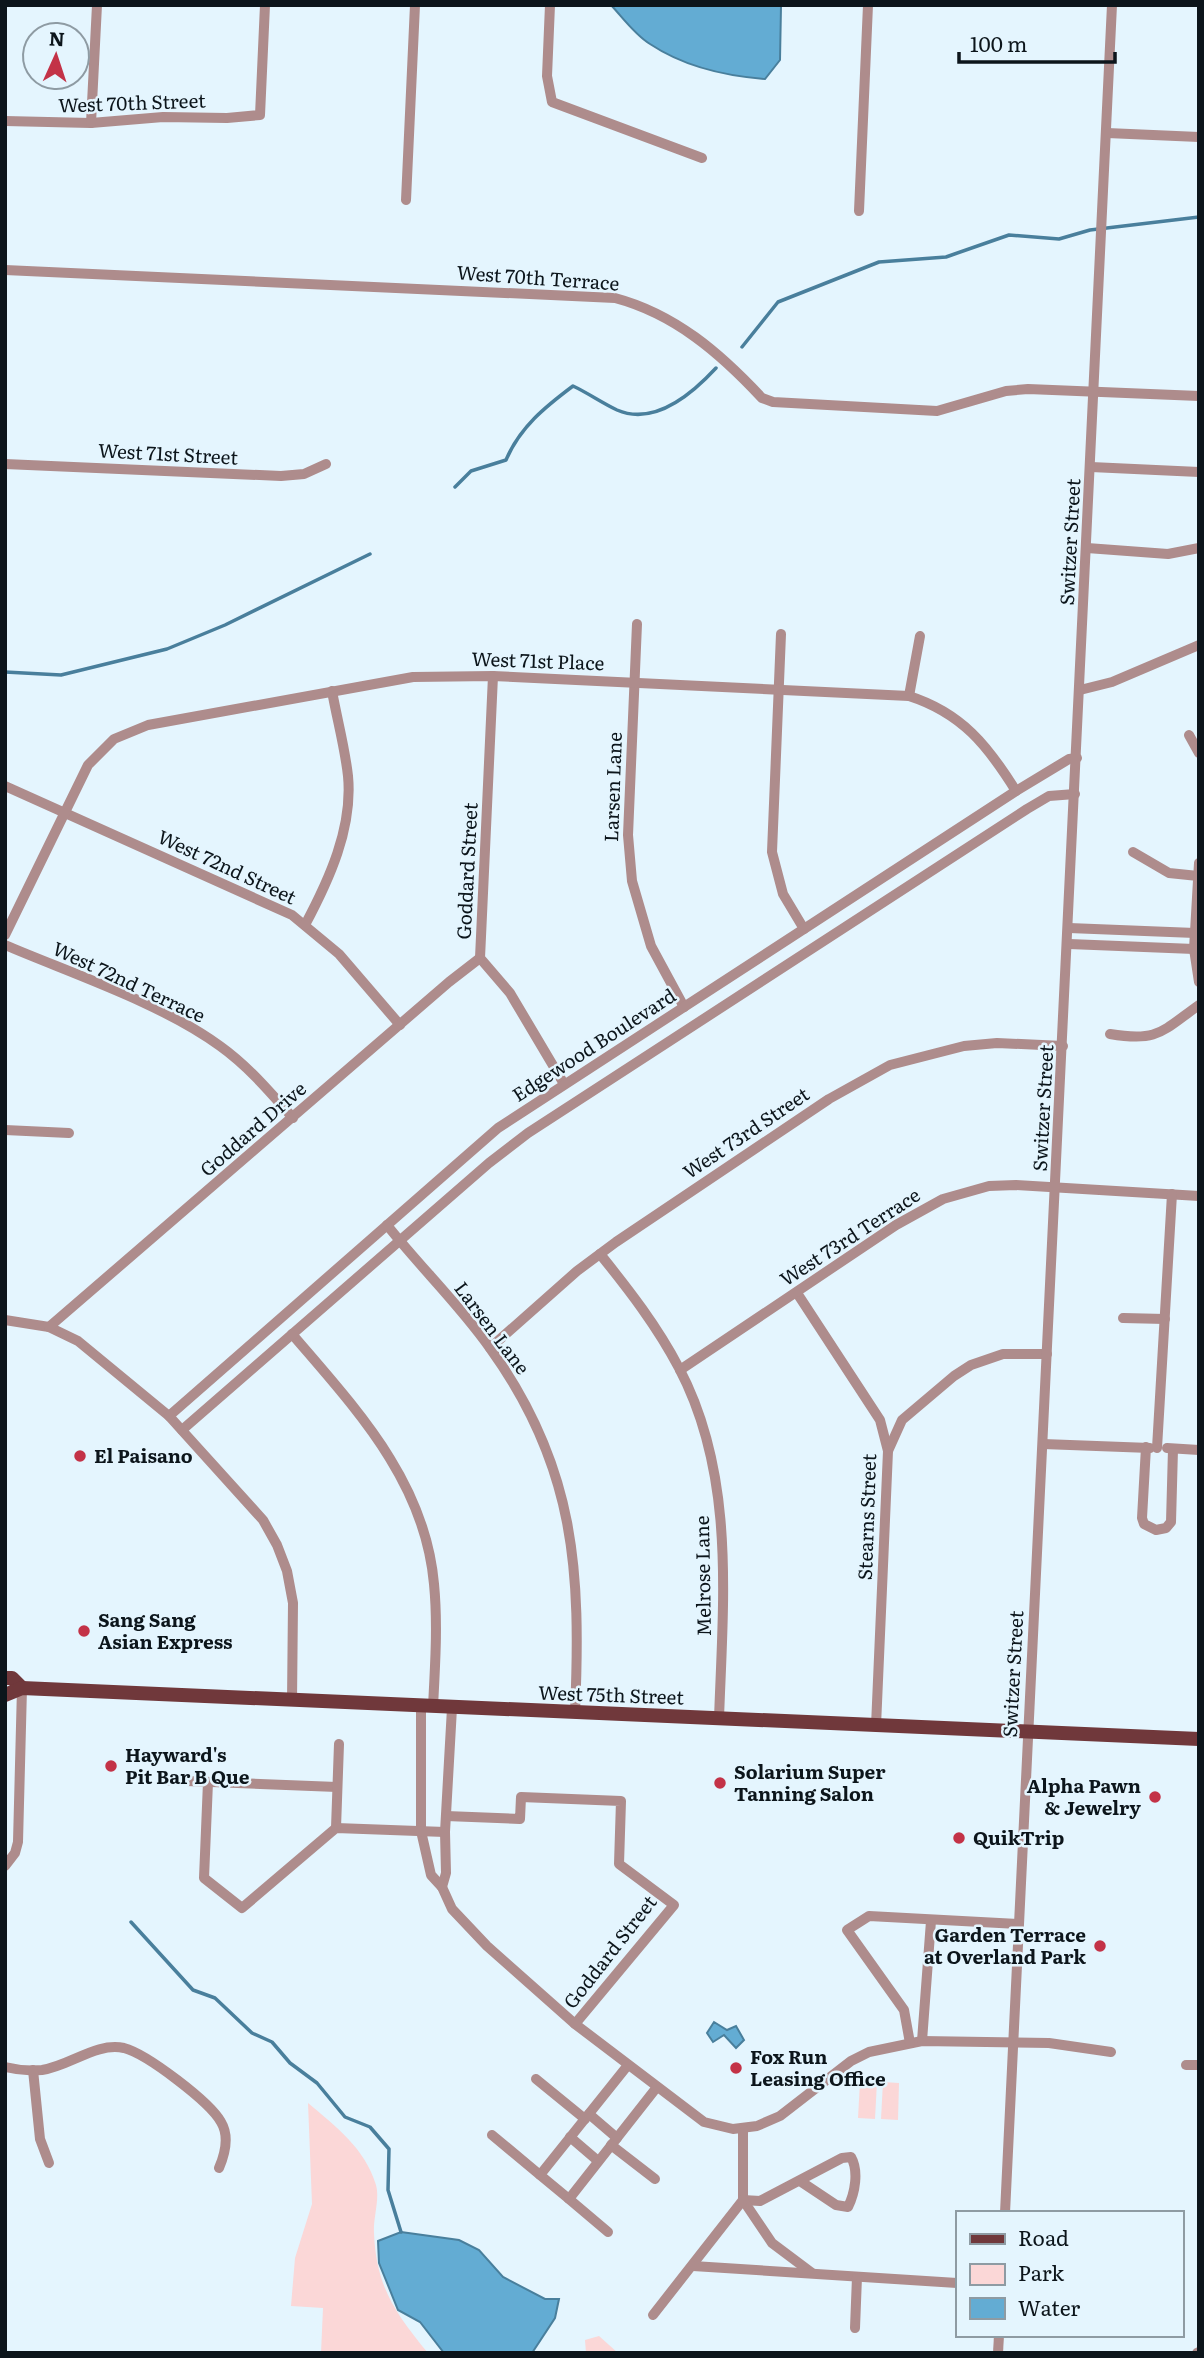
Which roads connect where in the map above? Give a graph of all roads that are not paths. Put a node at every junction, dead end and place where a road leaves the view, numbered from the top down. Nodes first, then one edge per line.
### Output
1 (97, 5) edge
2 (265, 5) edge
3 (415, 5) edge
4 (550, 5) edge
5 (867, 5) edge
6 (1112, 5) edge
7 (5, 121) edge
8 (91, 123) junction
9 (1107, 132) junction
10 (1199, 138) edge
11 (702, 158) dead end
12 (406, 200) dead end
13 (859, 211) dead end
14 (5, 270) edge
15 (1095, 391) junction
16 (1199, 396) edge
17 (5, 464) edge
18 (326, 464) dead end
19 (1091, 467) junction
20 (1199, 472) edge
21 (1087, 548) junction
22 (1199, 548) edge
23 (637, 624) dead end
24 (782, 634) dead end
25 (920, 636) dead end
26 (1199, 645) edge
27 (493, 676) junction
28 (634, 683) junction
29 (777, 689) junction
30 (1080, 690) junction
31 (332, 691) junction
32 (909, 696) junction
33 (1189, 734) dead end
34 (1199, 753) edge
35 (1077, 758) junction
36 (5, 786) edge
37 (1016, 792) junction
38 (1075, 794) junction
39 (64, 812) junction
40 (1133, 852) dead end
41 (1199, 863) edge
42 (1198, 876) edge
43 (305, 925) junction
44 (1069, 928) junction
45 (804, 929) junction
46 (1195, 933) junction
47 (5, 935) edge
48 (1069, 944) junction
49 (5, 945) edge
50 (1194, 949) junction
51 (480, 958) junction
52 (1199, 982) edge
53 (1199, 1005) edge
54 (684, 1007) junction
55 (400, 1025) junction
56 (1110, 1034) dead end
57 (1063, 1046) junction
58 (564, 1084) junction
59 (293, 1118) junction
60 (5, 1130) edge
61 (69, 1133) dead end
62 (1056, 1187) junction
63 (1172, 1194) junction
64 (1199, 1196) edge
65 (387, 1225) junction
66 (399, 1240) junction
67 (600, 1254) junction
68 (797, 1293) junction
69 (1123, 1318) dead end
70 (1165, 1319) junction
71 (5, 1320) edge
72 (49, 1327) junction
73 (292, 1334) junction
74 (490, 1348) junction
75 (1047, 1354) junction
76 (680, 1370) junction
77 (169, 1416) junction
78 (182, 1430) junction
79 (1042, 1444) junction
80 (1151, 1448) junction
81 (1173, 1449) junction
82 (1199, 1450) edge
83 (888, 1451) junction
84 (5, 1678) edge
85 (22, 1688) junction
86 (5, 1695) edge
87 (292, 1701) junction
88 (427, 1707) junction
89 (452, 1708) junction
90 (575, 1713) junction
91 (719, 1719) junction
92 (876, 1726) junction
93 (1027, 1732) junction
94 (1199, 1740) edge
95 (339, 1744) dead end
96 (161, 1780) dead end
97 (208, 1782) junction
98 (337, 1787) junction
99 (446, 1816) junction
100 (336, 1828) junction
101 (421, 1831) junction
102 (445, 1832) junction
103 (8, 1864) edge
104 (442, 1887) junction
105 (931, 1921) junction
106 (1018, 1924) junction
107 (575, 2024) junction
108 (922, 2040) junction
109 (910, 2043) junction
110 (1013, 2043) junction
111 (1111, 2052) dead end
112 (628, 2065) junction
113 (1186, 2065) dead end
114 (1199, 2066) edge
115 (5, 2067) edge
116 (33, 2070) junction
117 (536, 2079) dead end
118 (657, 2087) junction
119 (587, 2117) junction
120 (743, 2129) junction
121 (492, 2135) dead end
122 (570, 2137) junction
123 (614, 2141) junction
124 (598, 2161) junction
125 (49, 2163) dead end
126 (219, 2168) dead end
127 (540, 2175) junction
128 (654, 2179) dead end
129 (800, 2181) junction
130 (569, 2199) junction
131 (743, 2200) junction
132 (1005, 2211) edge
133 (608, 2232) dead end
134 (693, 2266) junction
135 (812, 2273) junction
136 (857, 2277) junction
137 (956, 2283) edge
138 (653, 2315) dead end
139 (855, 2328) dead end

1 - 8 street
2 - 8 street, West 70th Street
3 - 12 street
4 - 11 street
5 - 13 street
6 - 9 street, Switzer Street
7 - 8 street, West 70th Street
9 - 10 street
9 - 15 street, Switzer Street
14 - 15 street, West 70th Terrace
15 - 16 street, West 70th Terrace
15 - 19 street, Switzer Street
17 - 18 street, West 71st Street
19 - 20 street
19 - 21 street, Switzer Street
21 - 22 street
21 - 30 street, Switzer Street
23 - 28 street, Larsen Lane
24 - 29 street
25 - 32 street
26 - 30 street
27 - 28 street, West 71st Place
27 - 31 street, West 71st Place
27 - 51 street, Goddard Street
28 - 29 street, West 71st Place
28 - 54 street, Larsen Lane
29 - 32 street, West 71st Place
29 - 45 street
30 - 35 street, Switzer Street
31 - 39 street, West 71st Place
31 - 43 street
32 - 37 street, West 71st Place
33 - 34 street
35 - 37 street, Edgewood Boulevard
35 - 38 street, Switzer Street
36 - 39 street, West 72nd Street
37 - 45 street, Edgewood Boulevard
38 - 44 street, Switzer Street
38 - 66 street, Edgewood Boulevard
39 - 43 street, West 72nd Street
39 - 47 street, West 71st Place
40 - 42 street
41 - 42 street
42 - 46 street
43 - 55 street, West 72nd Street
44 - 46 street
44 - 48 street, Switzer Street
45 - 54 street, Edgewood Boulevard
46 - 50 street
48 - 50 street
48 - 57 street, Switzer Street
49 - 59 street, West 72nd Terrace
50 - 52 street
51 - 55 street, Goddard Drive
51 - 58 street, Goddard Street
53 - 56 street
54 - 58 street, Edgewood Boulevard
55 - 59 street, Goddard Drive
57 - 62 street, Switzer Street
57 - 67 street, West 73rd Street
58 - 65 street, Edgewood Boulevard
59 - 72 street, Goddard Drive
60 - 61 street
62 - 63 street, West 73rd Terrace
62 - 68 street, West 73rd Terrace
62 - 75 street, Switzer Street
63 - 64 street, West 73rd Terrace
63 - 70 street
65 - 66 street, Larsen Lane
65 - 77 street, Edgewood Boulevard
66 - 73 street, Edgewood Boulevard
66 - 74 street, Larsen Lane
67 - 74 street, West 73rd Street
67 - 76 street, Melrose Lane
68 - 76 street, West 73rd Terrace
68 - 83 street, Stearns Street
69 - 70 street
70 - 80 street
71 - 72 street
72 - 77 street
73 - 78 street, Edgewood Boulevard
73 - 88 street, Goddard Street
74 - 90 street, Larsen Lane
75 - 79 street, Switzer Street
75 - 83 street
76 - 91 street, Melrose Lane
77 - 78 street
78 - 87 street
79 - 80 street
79 - 93 street, Switzer Street
80 - 81 street
80 - 81 street
81 - 82 street
83 - 92 street, Stearns Street
84 - 85 main road, West 75th Street
85 - 86 main road, West 75th Street
85 - 87 main road, West 75th Street
85 - 103 street
87 - 88 main road, West 75th Street
88 - 89 main road, West 75th Street
88 - 101 street, Goddard Street
89 - 90 main road, West 75th Street
89 - 99 street
90 - 91 main road, West 75th Street
91 - 92 main road, West 75th Street
92 - 93 main road, West 75th Street
93 - 94 main road, West 75th Street
93 - 106 street, Switzer Street
95 - 98 street
96 - 97 street
97 - 98 street
97 - 100 street
98 - 100 street
99 - 102 street
99 - 107 street, Goddard Street
100 - 101 street
101 - 102 street
101 - 104 street, Goddard Street
102 - 104 street
104 - 107 street, Goddard Street
105 - 106 street
105 - 108 street
105 - 109 street
106 - 110 street, Switzer Street
107 - 112 street, Goddard Street
108 - 109 street
108 - 110 street
109 - 120 street
110 - 111 street
110 - 132 street, Switzer Street
112 - 118 street, Goddard Street
112 - 119 street
113 - 114 street
115 - 116 street
116 - 125 street
116 - 126 street
117 - 119 street
118 - 120 street, Goddard Street
118 - 123 street
119 - 122 street
119 - 123 street
120 - 131 street
121 - 127 street
122 - 124 street
122 - 127 street
123 - 124 street
123 - 128 street
124 - 130 street
127 - 130 street
129 - 129 street
129 - 131 street
130 - 133 street
131 - 134 street
131 - 135 street
134 - 135 street
134 - 138 street
135 - 136 street
136 - 137 street
136 - 139 street

